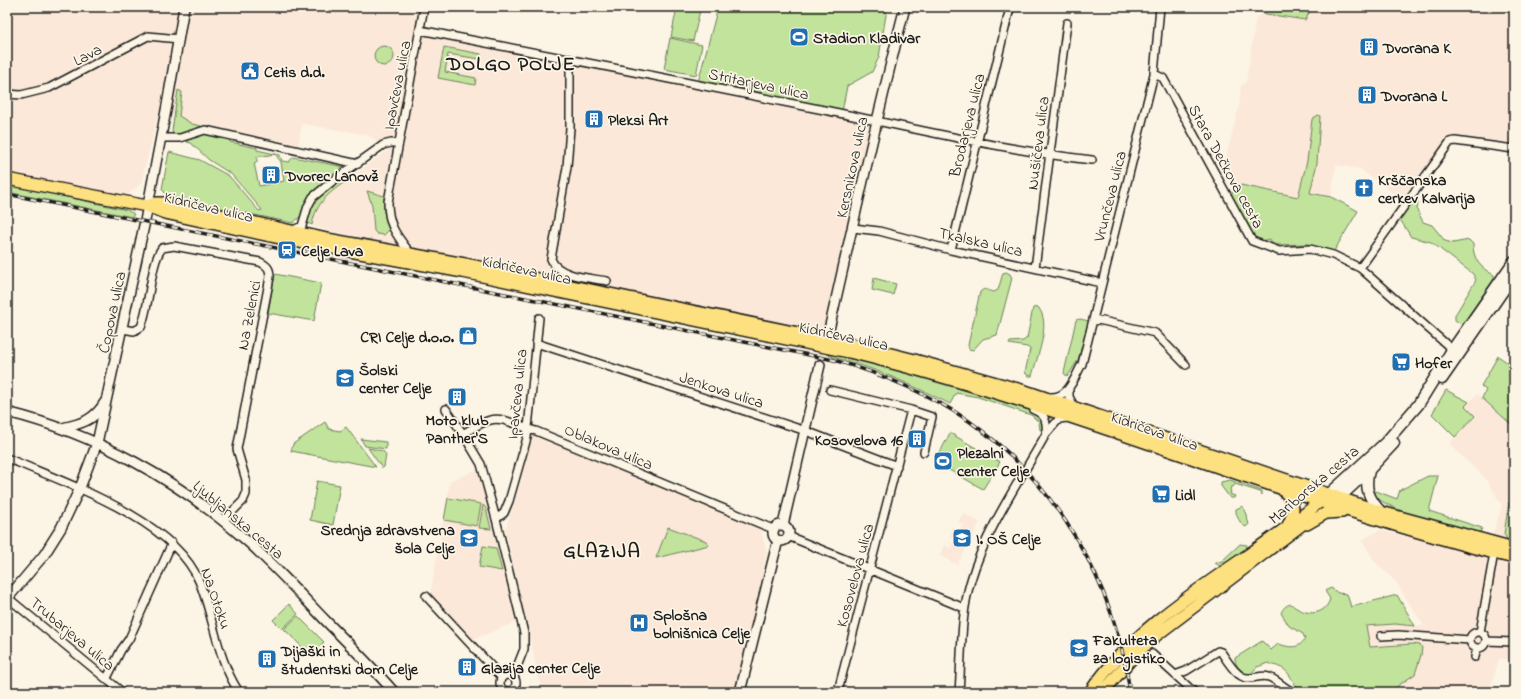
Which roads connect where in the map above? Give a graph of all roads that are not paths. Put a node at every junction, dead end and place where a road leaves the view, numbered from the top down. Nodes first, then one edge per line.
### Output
1 (184, 7) edge
2 (424, 7) edge
3 (904, 7) edge
4 (1160, 7) edge
5 (1010, 8) dead end
6 (1067, 23) dead end
7 (420, 30) junction
8 (179, 39) junction
9 (570, 59) junction
10 (1154, 74) junction
11 (7, 94) edge
12 (876, 122) junction
13 (161, 138) junction
14 (976, 141) junction
15 (399, 143) junction
16 (1514, 149) edge
17 (1049, 155) junction
18 (1092, 160) dead end
19 (355, 166) junction
20 (7, 179) edge
21 (147, 206) junction
22 (853, 228) junction
23 (293, 230) junction
24 (951, 250) junction
25 (411, 254) junction
26 (1514, 261) edge
27 (1036, 268) junction
28 (1360, 268) junction
29 (1514, 275) edge
30 (607, 281) dead end
31 (1102, 283) junction
32 (539, 318) dead end
33 (1094, 319) junction
34 (123, 329) junction
35 (828, 334) tunnel mouth
36 (536, 343) junction
37 (1456, 352) junction
38 (820, 365) tunnel mouth
39 (1186, 365) dead end
40 (1069, 388) junction
41 (830, 390) dead end
42 (992, 390) junction
43 (1039, 396) junction
44 (108, 398) junction
45 (446, 409) dead end
46 (1075, 409) junction
47 (911, 410) junction
48 (7, 412) edge
49 (1094, 425) junction
50 (61, 429) junction
51 (529, 429) junction
52 (806, 431) junction
53 (463, 434) junction
54 (1046, 434) junction
55 (97, 444) junction
56 (924, 452) dead end
57 (7, 458) edge
58 (897, 466) junction
59 (1369, 470) junction
60 (84, 489) junction
61 (1282, 489) junction
62 (1329, 500) junction
63 (1379, 516) junction
64 (496, 519) junction
65 (223, 521) junction
66 (783, 525) junction
67 (1292, 529) junction
68 (773, 530) junction
69 (788, 536) junction
70 (778, 540) junction
71 (172, 544) junction
72 (1514, 548) edge
73 (1494, 553) junction
74 (1514, 558) edge
75 (870, 569) junction
76 (426, 596) dead end
77 (7, 598) edge
78 (964, 608) junction
79 (1480, 632) junction
80 (1381, 636) dead end
81 (1470, 640) junction
82 (1486, 641) junction
83 (1514, 642) edge
84 (1477, 648) junction
85 (1152, 654) dead end
86 (1476, 657) dead end
87 (1175, 675) junction
88 (513, 677) junction
89 (107, 678) junction
90 (502, 678) junction
91 (498, 690) edge
92 (513, 691) edge
93 (838, 691) dead end
94 (122, 692) edge
95 (239, 692) edge
96 (394, 692) edge
97 (740, 692) edge
98 (959, 692) edge
99 (1090, 692) edge
100 (1104, 692) edge
101 (1194, 692) edge
102 (1293, 692) edge

1 - 8 street, Čopova ulica
2 - 7 street, Ipavčeva ulica
3 - 12 street, Kersnikova ulica
4 - 10 street, Vrunčeva ulica
5 - 14 street, Brodarjeva ulica
6 - 17 street, Nušičeva ulica
7 - 9 street, Stritarjeva ulica
7 - 15 street, Ipavčeva ulica
8 - 11 street, Lava
8 - 13 street, Čopova ulica
9 - 12 street, Stritarjeva ulica
9 - 30 street
10 - 28 street, Stara Dečkova cesta
10 - 31 street, Vrunčeva ulica
12 - 14 street, Stritarjeva ulica
12 - 22 street, Kersnikova ulica
13 - 19 street
13 - 21 street, Čopova ulica
14 - 17 street, Stritarjeva ulica
14 - 24 street, Brodarjeva ulica
15 - 19 street, Ipavčeva ulica
15 - 25 street
16 - 28 street
17 - 18 street, Stritarjeva ulica
17 - 27 street, Nušičeva ulica
19 - 23 street, Ipavčeva ulica
20 - 21 main road
21 - 23 main road, Kidričeva ulica
21 - 34 street, Čopova ulica
21 - 42 main road, Kidričeva ulica
22 - 24 street, Tkalska ulica
22 - 35 street, Kersnikova ulica
23 - 25 main road, Kidričeva ulica
24 - 27 street, Tkalska ulica
25 - 43 main road, Kidričeva ulica
26 - 37 main road, Mariborska cesta
27 - 31 street, Tkalska ulica
28 - 37 street, Stara Dečkova cesta
29 - 37 main road, Mariborska cesta
31 - 33 street, Vrunčeva ulica
32 - 36 street, Ipavčeva ulica
33 - 39 street
33 - 40 street, Vrunčeva ulica
34 - 44 street, Čopova ulica
34 - 65 street, Na Zelenici
36 - 51 street, Ipavčeva ulica
36 - 52 street, Jenkova ulica
37 - 59 main road, Mariborska cesta
37 - 62 main road, Mariborska cesta
38 - 52 street
40 - 43 street
40 - 46 street
41 - 47 street
42 - 49 main road, Kidričeva ulica
42 - 54 street
43 - 46 main road, Kidričeva ulica
44 - 50 street
44 - 55 street, Čopova ulica
45 - 53 street
46 - 62 main road, Kidričeva ulica
47 - 56 street
47 - 58 street, Kosovelova ulica
48 - 50 street, Ljubljanska cesta
49 - 54 street
49 - 61 main road, Kidričeva ulica
50 - 55 street, Ljubljanska cesta
51 - 53 street, Oblakova ulica
51 - 64 street, Ipavčeva ulica
51 - 68 street, Oblakova ulica
52 - 58 street, Jenkova ulica
52 - 66 street
53 - 64 street
54 - 78 street
55 - 60 street, Čopova ulica
55 - 65 street, Ljubljanska cesta
57 - 60 street
58 - 75 street, Kosovelova ulica
59 - 62 main road, Mariborska cesta
59 - 63 main road
60 - 71 street, Na Otoku
60 - 77 street, Čopova ulica
61 - 62 main road, Kidričeva ulica
61 - 67 main road
62 - 63 main road, Kidričeva ulica
62 - 67 main road, Mariborska cesta
63 - 67 main road
63 - 72 main road, Kidričeva ulica
63 - 73 main road, Kidričeva ulica
64 - 88 street
65 - 96 street, Ljubljanska cesta
66 - 68 street
66 - 69 street
67 - 99 main road, Mariborska cesta
67 - 100 main road, Mariborska cesta
68 - 70 street
69 - 70 street
69 - 75 street
70 - 97 street
71 - 89 street
71 - 95 street, Na Otoku
73 - 74 main road, Kidričeva ulica
73 - 79 street
75 - 78 street
75 - 93 street, Kosovelova ulica
76 - 90 street
77 - 89 street, Trubarjeva ulica
78 - 98 street
79 - 81 street
79 - 82 street
80 - 81 street
81 - 84 street
82 - 83 street
82 - 84 street
84 - 86 street
85 - 87 street
87 - 101 street
87 - 102 street
88 - 90 street
88 - 92 street
89 - 94 street, Trubarjeva ulica
90 - 91 street
91 - 92 street

